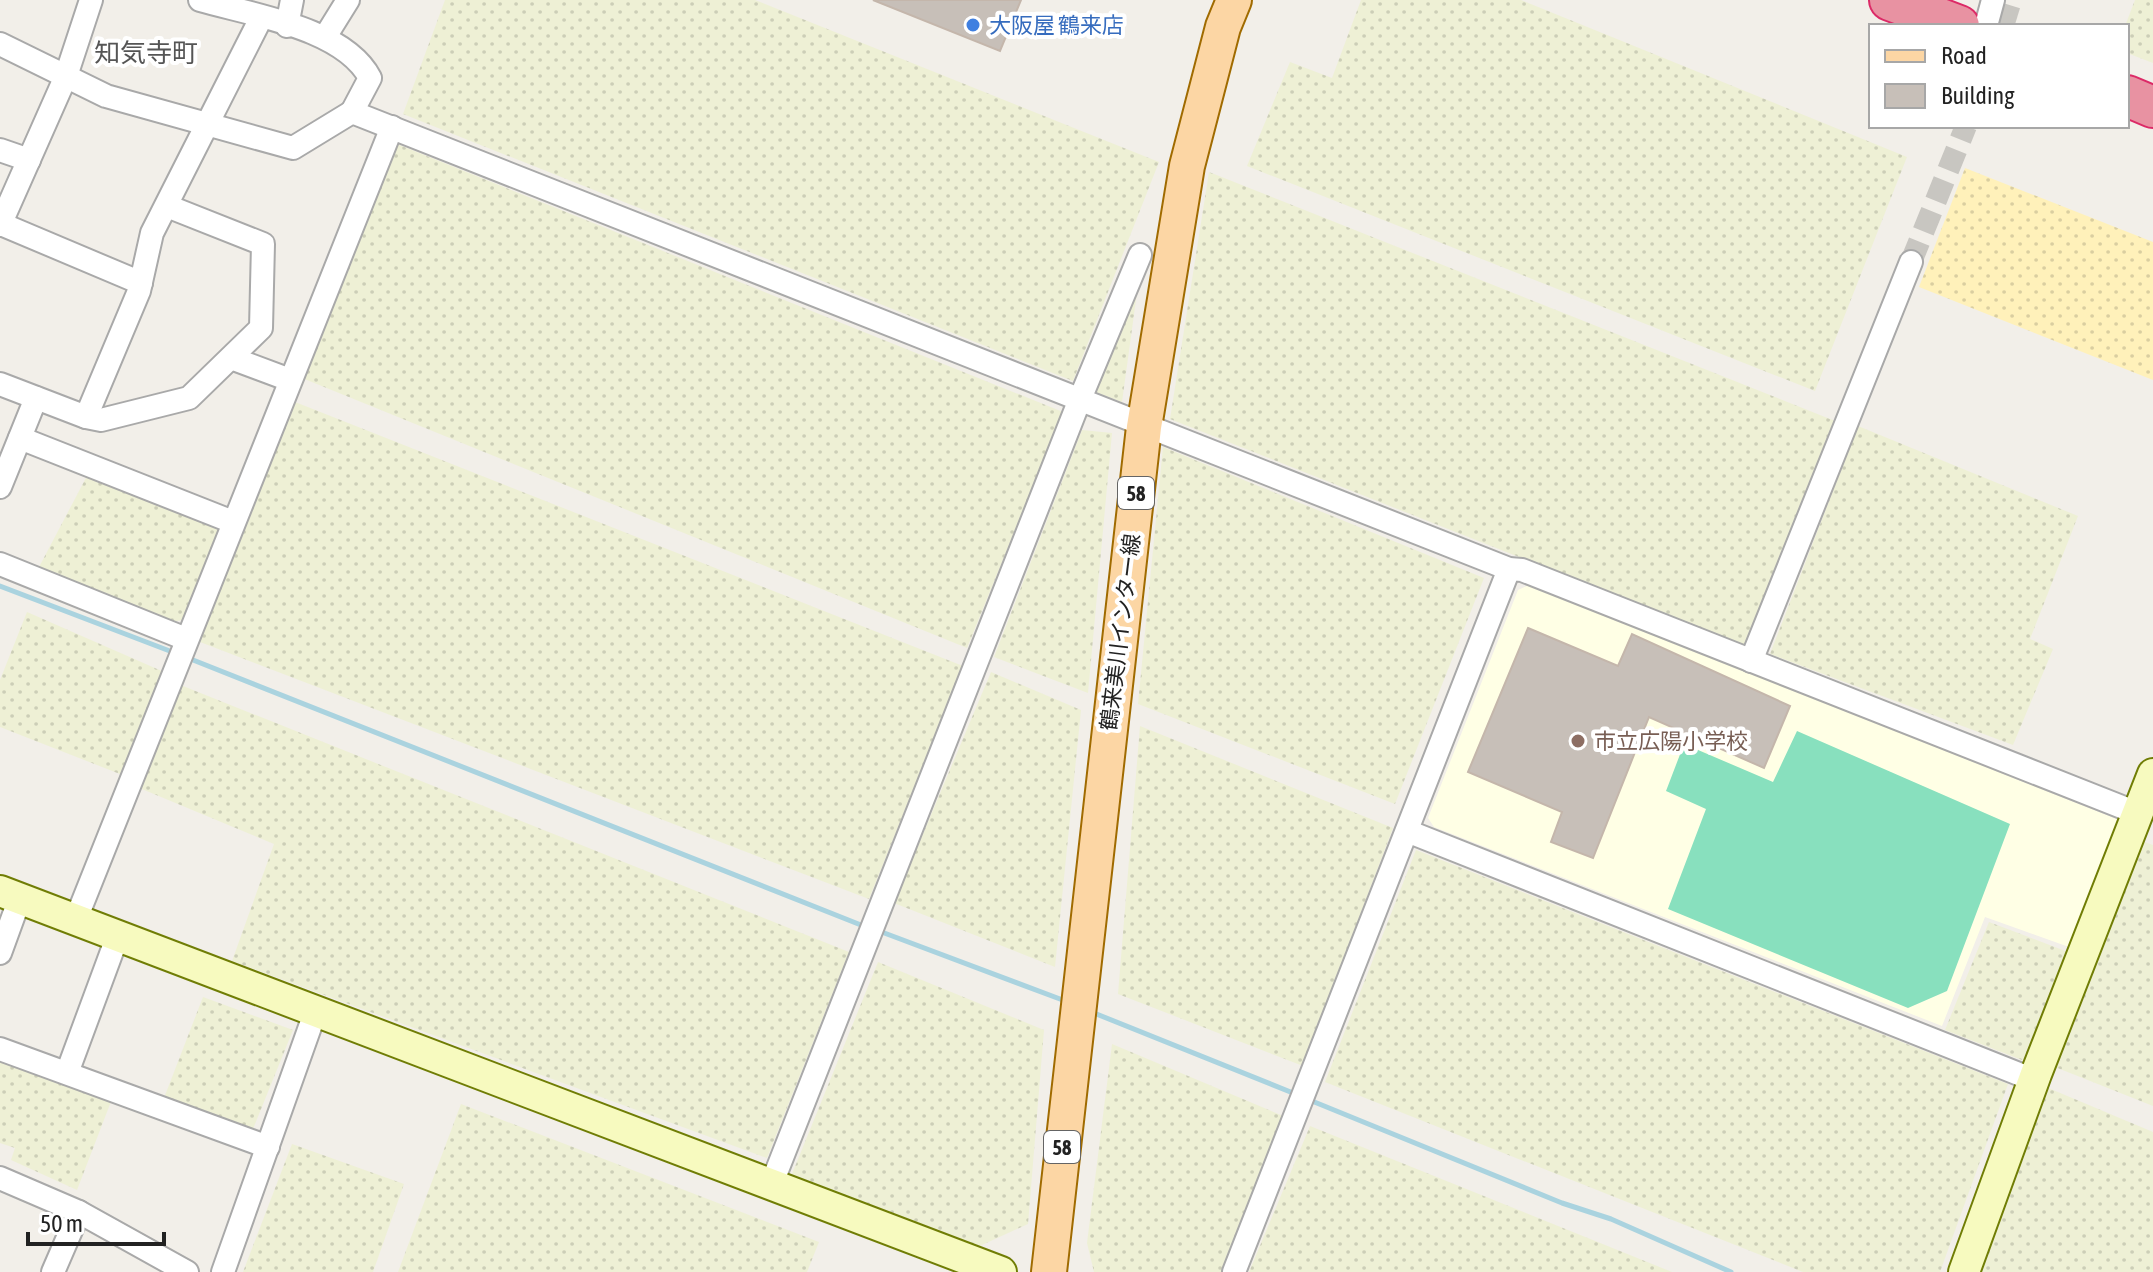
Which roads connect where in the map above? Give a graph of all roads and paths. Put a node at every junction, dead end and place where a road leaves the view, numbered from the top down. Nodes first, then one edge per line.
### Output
1 (91, 0) edge
2 (200, 0) edge
3 (292, 0) edge
4 (348, 0) edge
5 (1234, 0) edge
6 (1890, 0) edge
7 (1993, 0) edge
8 (261, 18) junction
9 (1954, 24) edge
10 (1987, 24) edge
11 (287, 26) junction
12 (325, 37) junction
13 (0, 44) edge
14 (66, 76) junction
15 (2129, 97) edge
16 (2153, 107) edge
17 (352, 112) junction
18 (208, 125) junction
19 (392, 127) junction
20 (0, 150) edge
21 (29, 160) junction
22 (167, 206) junction
23 (0, 224) edge
24 (1140, 255) dead end
25 (1911, 262) tunnel mouth
26 (141, 283) junction
27 (231, 358) junction
28 (290, 380) junction
29 (0, 384) edge
30 (36, 398) junction
31 (1080, 399) junction
32 (86, 417) junction
33 (1144, 427) junction
34 (20, 438) junction
35 (0, 487) edge
36 (233, 522) junction
37 (0, 564) edge
38 (1509, 569) junction
39 (182, 650) junction
40 (1751, 661) junction
41 (2153, 774) edge
42 (2141, 822) edge
43 (1407, 831) junction
44 (10, 894) edge
45 (76, 919) junction
46 (118, 935) junction
47 (0, 953) edge
48 (316, 1010) junction
49 (0, 1049) edge
50 (67, 1073) junction
51 (2034, 1080) junction
52 (268, 1147) junction
53 (0, 1178) edge
54 (772, 1183) junction
55 (79, 1212) junction
56 (53, 1272) edge
57 (187, 1272) edge
58 (223, 1272) edge
59 (1001, 1272) edge
60 (1049, 1272) edge
61 (1234, 1272) edge
62 (1964, 1272) edge

1 - 14 street
2 - 8 street
3 - 11 street
4 - 12 street
5 - 33 main road, 鶴来美川インター線 / 58
6 - 9 highway
7 - 10 street
8 - 11 street
8 - 18 street
11 - 12 street
12 - 17 street
13 - 14 street
14 - 18 street
14 - 21 street
15 - 16 highway
17 - 18 street
17 - 19 street
18 - 22 street
19 - 28 street
19 - 31 street
20 - 21 street
21 - 23 street
22 - 26 street
22 - 27 street
23 - 26 street
24 - 31 street
25 - 40 street
26 - 32 street
27 - 28 street
27 - 32 street
28 - 36 street
29 - 30 street
30 - 32 street
30 - 34 street
31 - 33 street
31 - 54 street
33 - 38 street
33 - 60 main road, 鶴来美川インター線 / 58
34 - 35 street
34 - 36 street
36 - 39 street
37 - 39 street
38 - 40 street
38 - 43 street
39 - 45 street
40 - 42 street
41 - 42 street
42 - 51 street
43 - 51 street
43 - 61 street
44 - 45 street
44 - 47 street
45 - 46 street
46 - 48 street
46 - 50 street
48 - 52 street
48 - 54 street
49 - 50 street
50 - 52 street
51 - 62 street
52 - 58 street
53 - 55 street
54 - 59 street
55 - 56 street
55 - 57 street

